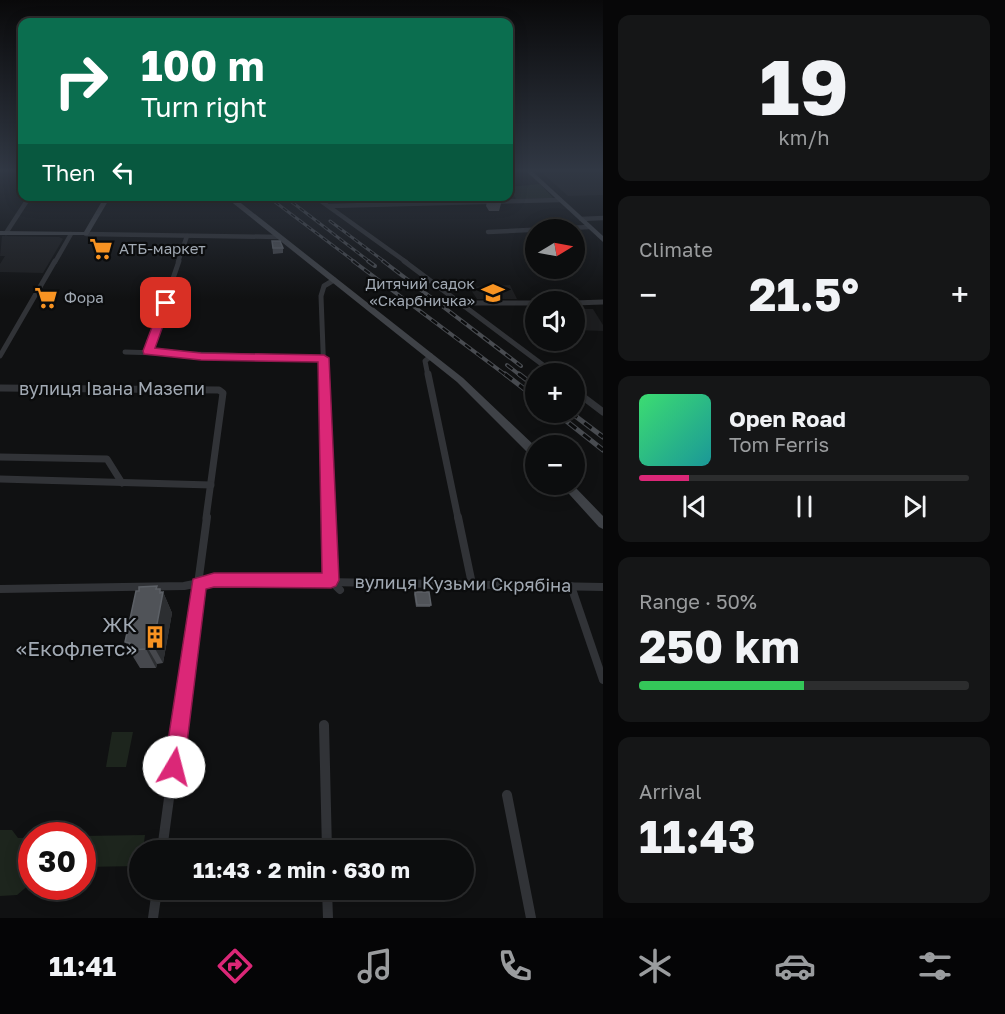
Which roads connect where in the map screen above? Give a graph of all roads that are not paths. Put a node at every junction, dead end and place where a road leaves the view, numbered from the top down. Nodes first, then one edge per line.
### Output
1 (17, 214) edge
2 (98, 214) edge
3 (250, 214) edge
4 (339, 214) edge
5 (575, 214) edge
6 (603, 218) edge
7 (581, 219) joint
8 (585, 223) edge
9 (589, 227) junction
10 (488, 232) dead end
11 (3, 233) edge
12 (70, 234) junction
13 (86, 234) junction
14 (187, 236) junction
15 (279, 237) junction
16 (603, 240) edge
17 (334, 280) junction
18 (603, 302) edge
19 (463, 303) junction
20 (525, 303) edge
21 (585, 303) edge
22 (148, 351) junction
23 (125, 352) dead end
24 (0, 356) edge
25 (431, 356) junction
26 (324, 358) junction
27 (540, 363) edge
28 (0, 388) edge
29 (585, 398) edge
30 (603, 412) edge
31 (525, 443) edge
32 (0, 457) edge
33 (0, 479) edge
34 (122, 483) junction
35 (211, 485) junction
36 (575, 495) edge
37 (603, 524) edge
38 (331, 580) junction
39 (199, 584) junction
40 (472, 584) junction
41 (571, 586) junction
42 (603, 587) edge
43 (0, 589) edge
44 (340, 590) dead end
45 (603, 680) edge
46 (324, 724) dead end
47 (507, 795) dead end
48 (163, 840) edge
49 (327, 840) edge
50 (156, 900) edge
51 (327, 900) edge
52 (153, 918) edge
53 (328, 918) edge
54 (531, 918) edge

1 - 11 street
2 - 13 street
3 - 15 street
4 - 19 street
5 - 7 street
6 - 7 street
8 - 9 street
9 - 10 street
9 - 16 street
11 - 12 street
12 - 13 street
12 - 24 street
13 - 14 street
14 - 15 street
14 - 22 street
15 - 17 street
17 - 25 street
17 - 26 street
18 - 21 street
19 - 20 street
19 - 27 street
22 - 23 street
22 - 26 street
25 - 31 street
25 - 40 street
26 - 38 street
28 - 35 street, вулиця Івана Мазепи
29 - 30 street
32 - 34 street
33 - 34 street
34 - 35 street
35 - 39 street
36 - 37 street
38 - 39 street, вулиця Кузьми Скрябіна
38 - 40 street, вулиця Кузьми Скрябіна
38 - 44 street
39 - 43 street, вулиця Кузьми Скрябіна
39 - 48 street
40 - 41 street, вулиця Кузьми Скрябіна
41 - 42 street, вулиця Кузьми Скрябіна
41 - 45 street
46 - 49 street
47 - 54 street
50 - 52 street
51 - 53 street

